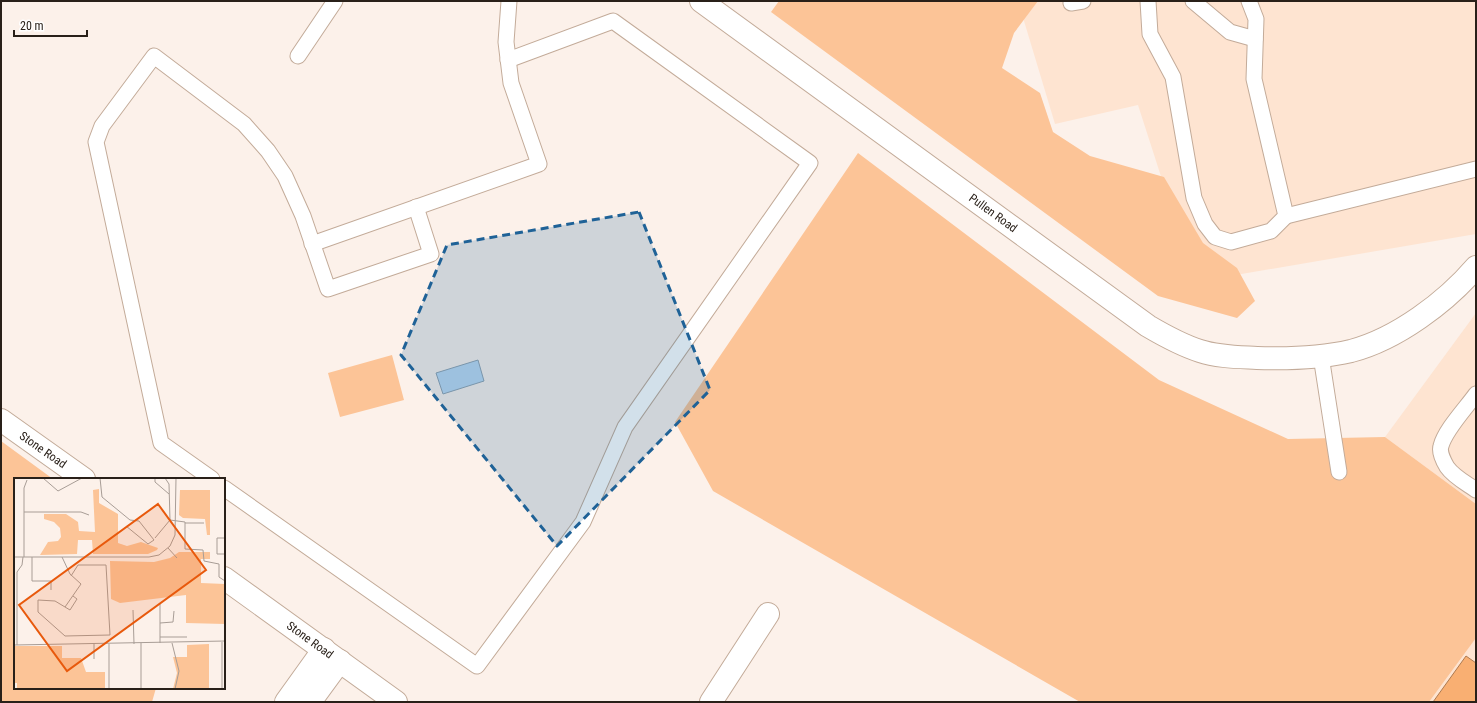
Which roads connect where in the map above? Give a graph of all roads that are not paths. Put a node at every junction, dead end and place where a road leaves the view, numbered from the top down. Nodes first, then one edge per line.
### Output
1 (335, 1) edge
2 (509, 1) edge
3 (700, 1) edge
4 (1148, 1) edge
5 (1193, 1) edge
6 (1249, 1) edge
7 (1255, 39) junction
8 (298, 56) dead end
9 (508, 60) junction
10 (1476, 169) edge
11 (416, 207) junction
12 (1286, 216) junction
13 (312, 244) junction
14 (1476, 267) edge
15 (1315, 356) junction
16 (1476, 394) edge
17 (1, 420) edge
18 (1339, 472) dead end
19 (83, 478) edge
20 (211, 478) edge
21 (225, 489) edge
22 (1476, 490) edge
23 (225, 579) edge
24 (768, 614) dead end
25 (332, 655) junction
26 (286, 702) edge
27 (310, 702) edge
28 (396, 702) edge
29 (711, 702) edge

1 - 8 lane
2 - 9 lane
3 - 15 street, Pullen Road
4 - 12 lane
5 - 7 lane
6 - 7 lane
7 - 12 lane
9 - 11 lane
9 - 21 lane
10 - 12 lane
11 - 13 lane
11 - 13 lane
13 - 20 lane
14 - 15 street, Pullen Road
15 - 18 lane
16 - 22 lane
17 - 19 street, Stone Road
23 - 25 street, Stone Road
24 - 29 street
25 - 26 street
25 - 27 street
25 - 28 street, Stone Road

